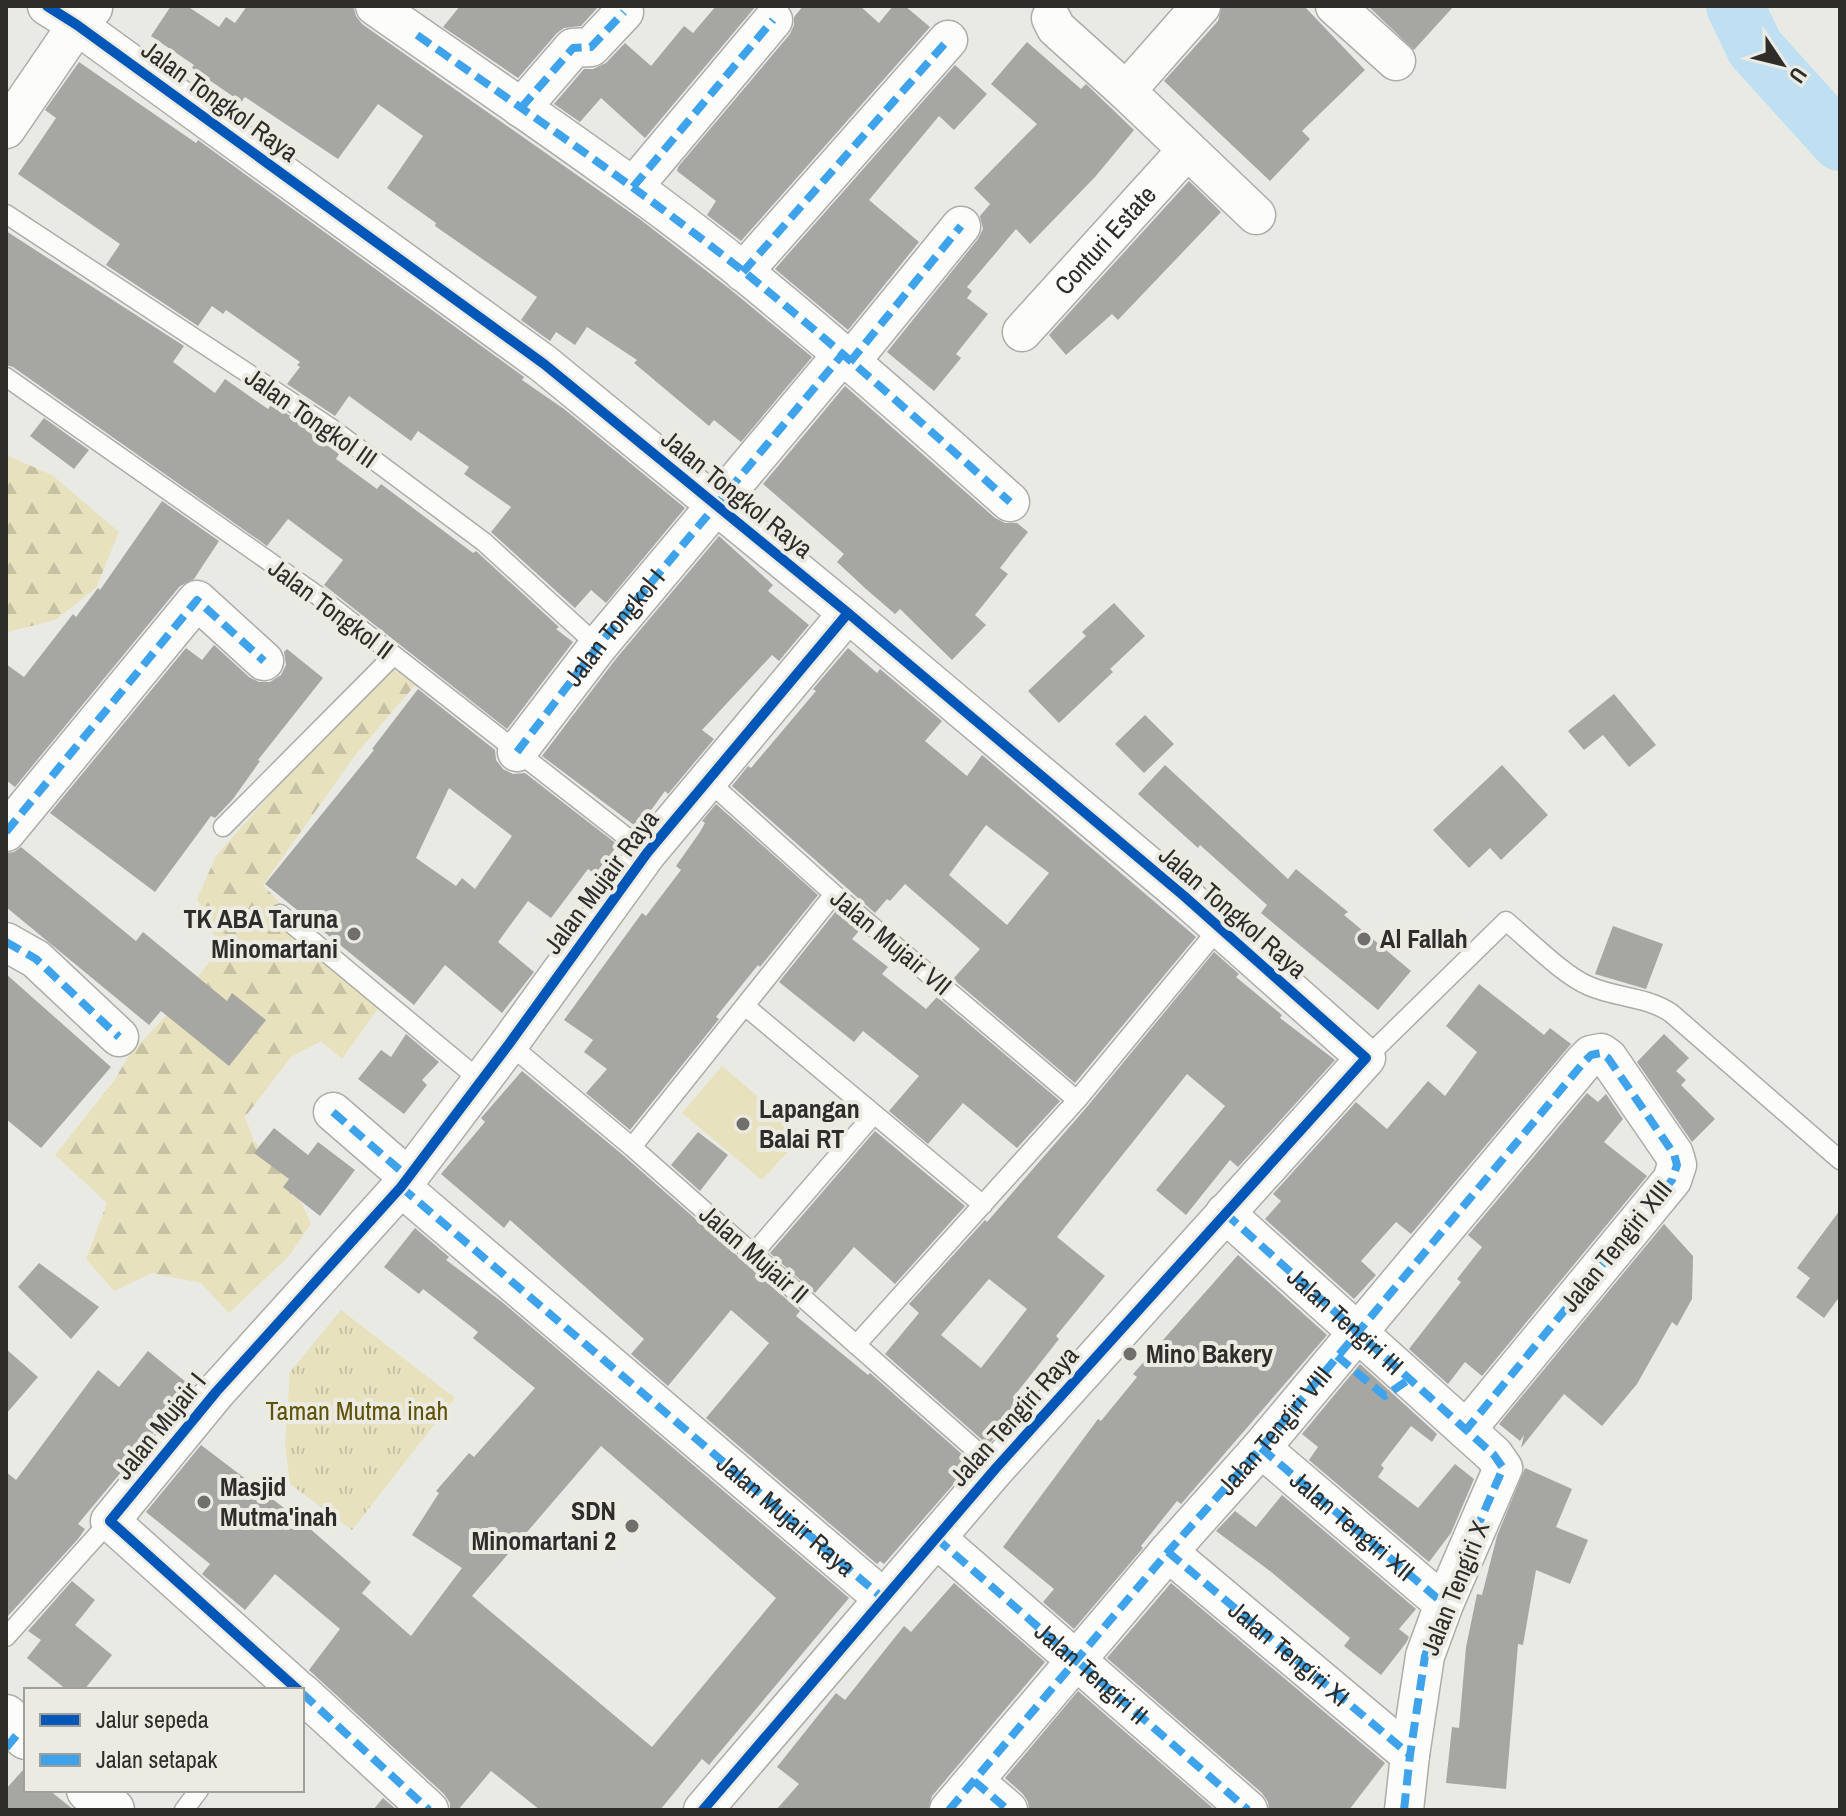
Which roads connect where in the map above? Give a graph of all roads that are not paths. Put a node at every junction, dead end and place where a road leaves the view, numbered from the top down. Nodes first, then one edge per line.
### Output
1 (375, 6) edge
2 (1201, 6) edge
3 (1335, 6) edge
4 (73, 12) edge
5 (624, 12) dead end
6 (1051, 18) dead end
7 (773, 20) dead end
8 (948, 40) dead end
9 (1396, 61) dead end
10 (1126, 91) junction
11 (521, 108) junction
12 (6, 129) edge
13 (1187, 150) junction
14 (633, 187) junction
15 (6, 214) edge
16 (1256, 215) dead end
17 (961, 226) dead end
18 (743, 272) junction
19 (1022, 332) dead end
20 (846, 359) junction
21 (6, 377) edge
22 (1010, 502) dead end
23 (717, 507) junction
24 (848, 613) junction
25 (598, 646) junction
26 (393, 656) junction
27 (264, 661) dead end
28 (517, 752) junction
29 (707, 780) junction
30 (223, 827) dead end
31 (6, 832) edge
32 (647, 853) junction
33 (834, 894) junction
34 (280, 914) dead end
35 (1219, 928) junction
36 (6, 942) edge
37 (745, 1006) junction
38 (119, 1037) dead end
39 (509, 1044) junction
40 (1601, 1053) joint
41 (1366, 1058) junction
42 (481, 1081) junction
43 (1077, 1100) junction
44 (333, 1112) dead end
45 (874, 1114) junction
46 (632, 1147) junction
47 (1840, 1160) edge
48 (404, 1182) junction
49 (983, 1205) junction
50 (1225, 1213) junction
51 (753, 1254) junction
52 (1357, 1333) junction
53 (856, 1345) junction
54 (1466, 1430) junction
55 (1261, 1448) junction
56 (996, 1468) junction
57 (110, 1521) junction
58 (936, 1538) junction
59 (1168, 1552) junction
60 (884, 1599) junction
61 (1444, 1604) junction
62 (6, 1637) edge
63 (1076, 1661) junction
64 (289, 1687) edge
65 (304, 1700) edge
66 (1410, 1755) junction
67 (974, 1781) junction
68 (91, 1792) edge
69 (198, 1792) edge
70 (112, 1810) edge
71 (184, 1810) edge
72 (429, 1810) edge
73 (703, 1810) edge
74 (949, 1810) edge
75 (1008, 1810) edge
76 (1248, 1810) edge
77 (1404, 1810) edge

1 - 11 street
2 - 10 street
3 - 9 street
4 - 12 street
4 - 23 street, Jalan Tongkol Raya
5 - 11 street
6 - 10 street
7 - 14 street
8 - 18 street
10 - 13 street
11 - 14 street
13 - 16 street
13 - 19 street, Conturi Estate
14 - 18 street
15 - 25 lane, Jalan Tongkol III
17 - 20 street, Jalan Tongkol I
18 - 20 street
20 - 22 street
20 - 23 street, Jalan Tongkol I
21 - 26 lane, Jalan Tongkol II
23 - 24 street, Jalan Tongkol Raya
23 - 25 street, Jalan Tongkol I
24 - 29 street, Jalan Mujair Raya
24 - 35 street, Jalan Tongkol Raya
25 - 28 street, Jalan Tongkol I
26 - 28 lane, Jalan Tongkol II
26 - 30 lane
27 - 31 street
28 - 32 lane, Jalan Tongkol II
29 - 32 street, Jalan Mujair Raya
29 - 33 lane, Jalan Mujair VII
32 - 39 street, Jalan Mujair Raya
33 - 37 lane
33 - 43 lane, Jalan Mujair VII
34 - 42 lane
35 - 41 street, Jalan Tongkol Raya
35 - 43 lane
36 - 38 street
37 - 45 lane
37 - 46 lane
39 - 42 street, Jalan Mujair Raya
39 - 46 lane, Jalan Mujair II
40 - 52 street, Jalan Tengiri VIII
40 - 54 street, Jalan Tengiri XIII
41 - 47 lane
41 - 50 street, Jalan Tengiri Raya
42 - 48 street, Jalan Mujair Raya
43 - 49 lane
44 - 48 street
45 - 49 lane
45 - 51 lane
46 - 51 lane, Jalan Mujair II
48 - 57 street, Jalan Mujair I
48 - 60 street, Jalan Mujair Raya
49 - 53 lane
50 - 52 street, Jalan Tengiri III
50 - 56 street, Jalan Tengiri Raya
51 - 53 lane, Jalan Mujair II
52 - 54 street, Jalan Tengiri III
52 - 55 street, Jalan Tengiri VIII
53 - 56 lane, Jalan Mujair II
54 - 61 street, Jalan Tengiri X
55 - 59 street, Jalan Tengiri VIII
55 - 61 street, Jalan Tengiri XII
56 - 58 street, Jalan Tengiri Raya
57 - 62 lane
57 - 64 street
58 - 60 street, Jalan Tengiri Raya
58 - 63 street, Jalan Tengiri II
59 - 63 street, Jalan Tengiri VIII
59 - 66 street, Jalan Tengiri XI
60 - 73 street, Jalan Tengiri Raya
61 - 66 street, Jalan Tengiri X
63 - 67 street, Jalan Tengiri VIII
63 - 76 street, Jalan Tengiri II
65 - 72 street
66 - 77 street, Jalan Tengiri X
67 - 74 street, Jalan Tengiri VIII
67 - 75 street
68 - 70 street
69 - 71 lane

